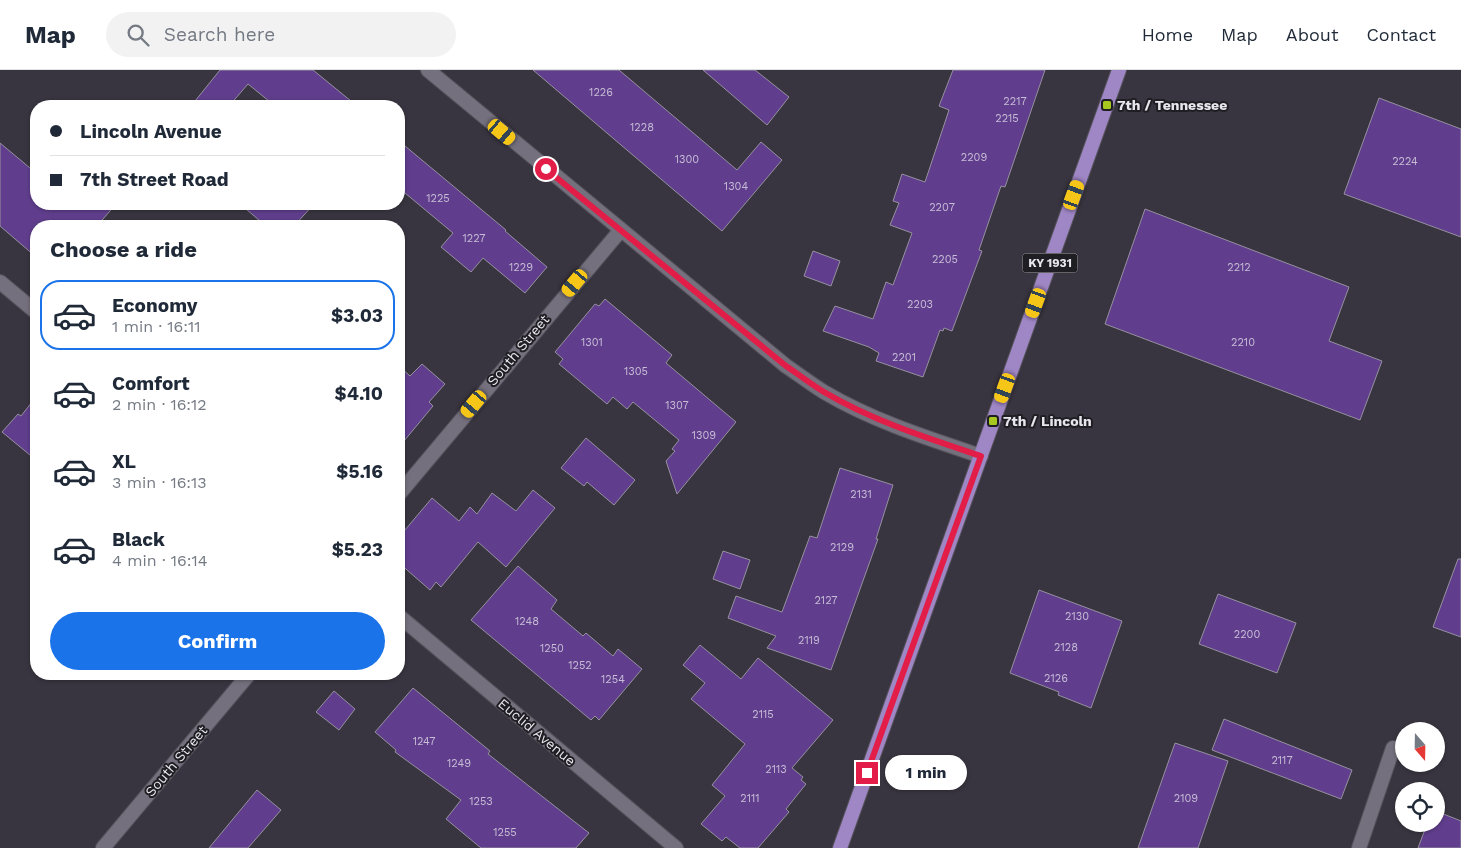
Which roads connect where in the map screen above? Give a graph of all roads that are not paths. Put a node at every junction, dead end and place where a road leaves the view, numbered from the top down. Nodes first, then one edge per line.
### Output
1 (428, 70) edge
2 (1119, 70) edge
3 (620, 231) junction
4 (0, 282) edge
5 (30, 307) edge
6 (981, 456) junction
7 (405, 487) edge
8 (405, 621) edge
9 (244, 680) edge
10 (1393, 748) dead end
11 (103, 848) edge
12 (676, 848) edge
13 (840, 848) edge
14 (1359, 848) edge

1 - 3 street
2 - 6 main road, KY 1931
3 - 6 street
3 - 7 street, South Street
4 - 5 street
6 - 13 main road, KY 1931
8 - 12 street, Euclid Avenue
9 - 11 street, South Street
10 - 14 street

